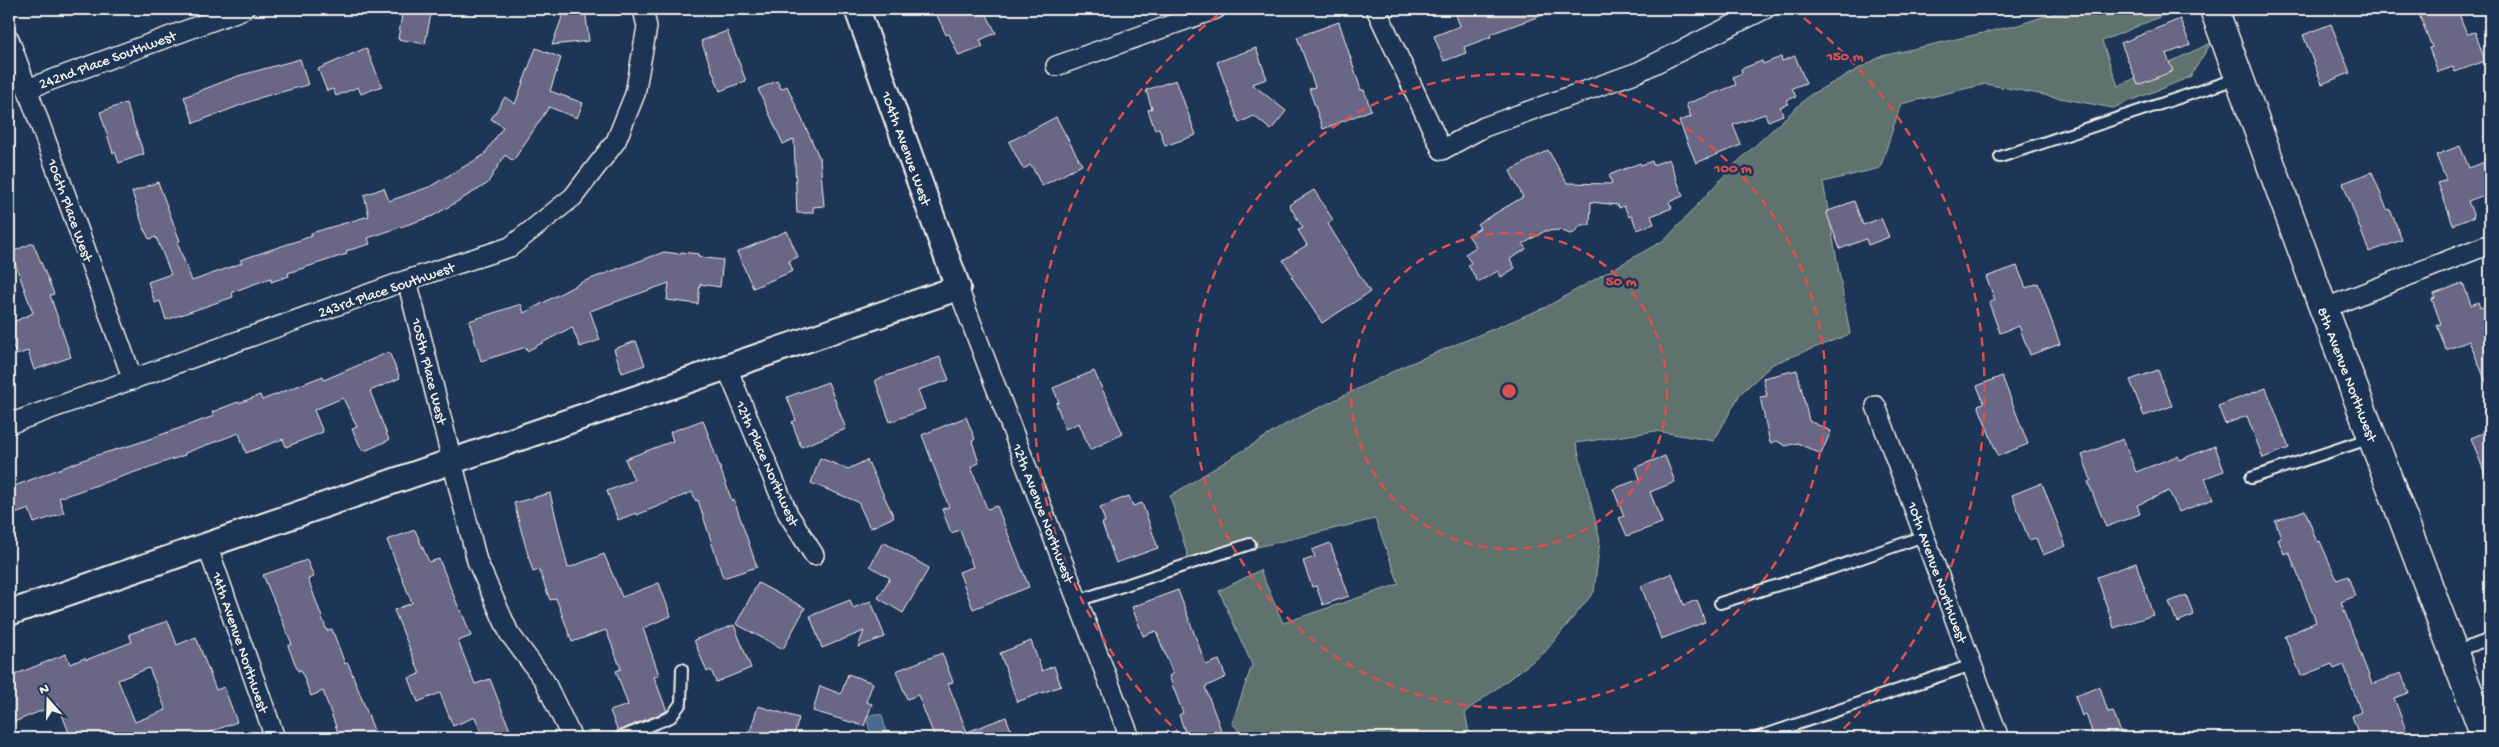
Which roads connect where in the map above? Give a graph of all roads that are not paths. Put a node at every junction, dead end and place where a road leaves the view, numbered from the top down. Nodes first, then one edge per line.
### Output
1 (244, 9) edge
2 (856, 9) edge
3 (1216, 9) edge
4 (1376, 9) edge
5 (1765, 9) edge
6 (2214, 9) edge
7 (645, 18) edge
8 (9, 39) edge
9 (1056, 66) dead end
10 (2240, 78) junction
11 (27, 89) junction
12 (2000, 157) dead end
13 (2490, 244) edge
14 (408, 280) junction
15 (958, 288) junction
16 (2323, 309) junction
17 (727, 368) junction
18 (133, 380) junction
19 (1876, 406) dead end
20 (9, 424) edge
21 (2372, 438) junction
22 (453, 461) junction
23 (2251, 478) dead end
24 (1924, 536) junction
25 (1250, 544) dead end
26 (207, 545) junction
27 (814, 555) dead end
28 (1077, 601) junction
29 (1720, 603) dead end
30 (9, 613) edge
31 (2490, 639) edge
32 (2454, 653) junction
33 (1972, 665) junction
34 (682, 669) dead end
35 (275, 738) edge
36 (572, 738) edge
37 (619, 738) edge
38 (1130, 738) edge
39 (1756, 738) edge
40 (1999, 738) edge
41 (2486, 738) edge

1 - 11 street, 242nd Place Southwest
2 - 15 street, 104th Avenue West
3 - 9 street
4 - 5 street
6 - 10 main road, 8th Avenue Northwest
7 - 14 street, 243rd Place Southwest
8 - 11 street, 106th Place West
10 - 12 lane
10 - 16 main road, 8th Avenue Northwest
11 - 18 street, 106th Place West
13 - 16 street
14 - 18 street, 243rd Place Southwest
14 - 22 street, 105th Place West
15 - 17 street
15 - 28 street, 12th Avenue Northwest
16 - 21 main road, 8th Avenue Northwest
17 - 22 street
17 - 27 street, 12th Place Northwest
18 - 20 street, 243rd Place Southwest
19 - 24 street, 10th Avenue Northwest
21 - 23 lane
21 - 32 main road, 8th Avenue Northwest
22 - 26 street
22 - 36 street, 105th Place West
24 - 29 lane
24 - 33 street, 10th Avenue Northwest
25 - 28 lane
26 - 30 street
26 - 35 street, 14th Avenue Northwest
28 - 38 street, 12th Avenue Northwest
31 - 32 lane
32 - 41 main road, 8th Avenue Northwest
33 - 39 lane
33 - 40 street, 10th Avenue Northwest
34 - 37 lane

